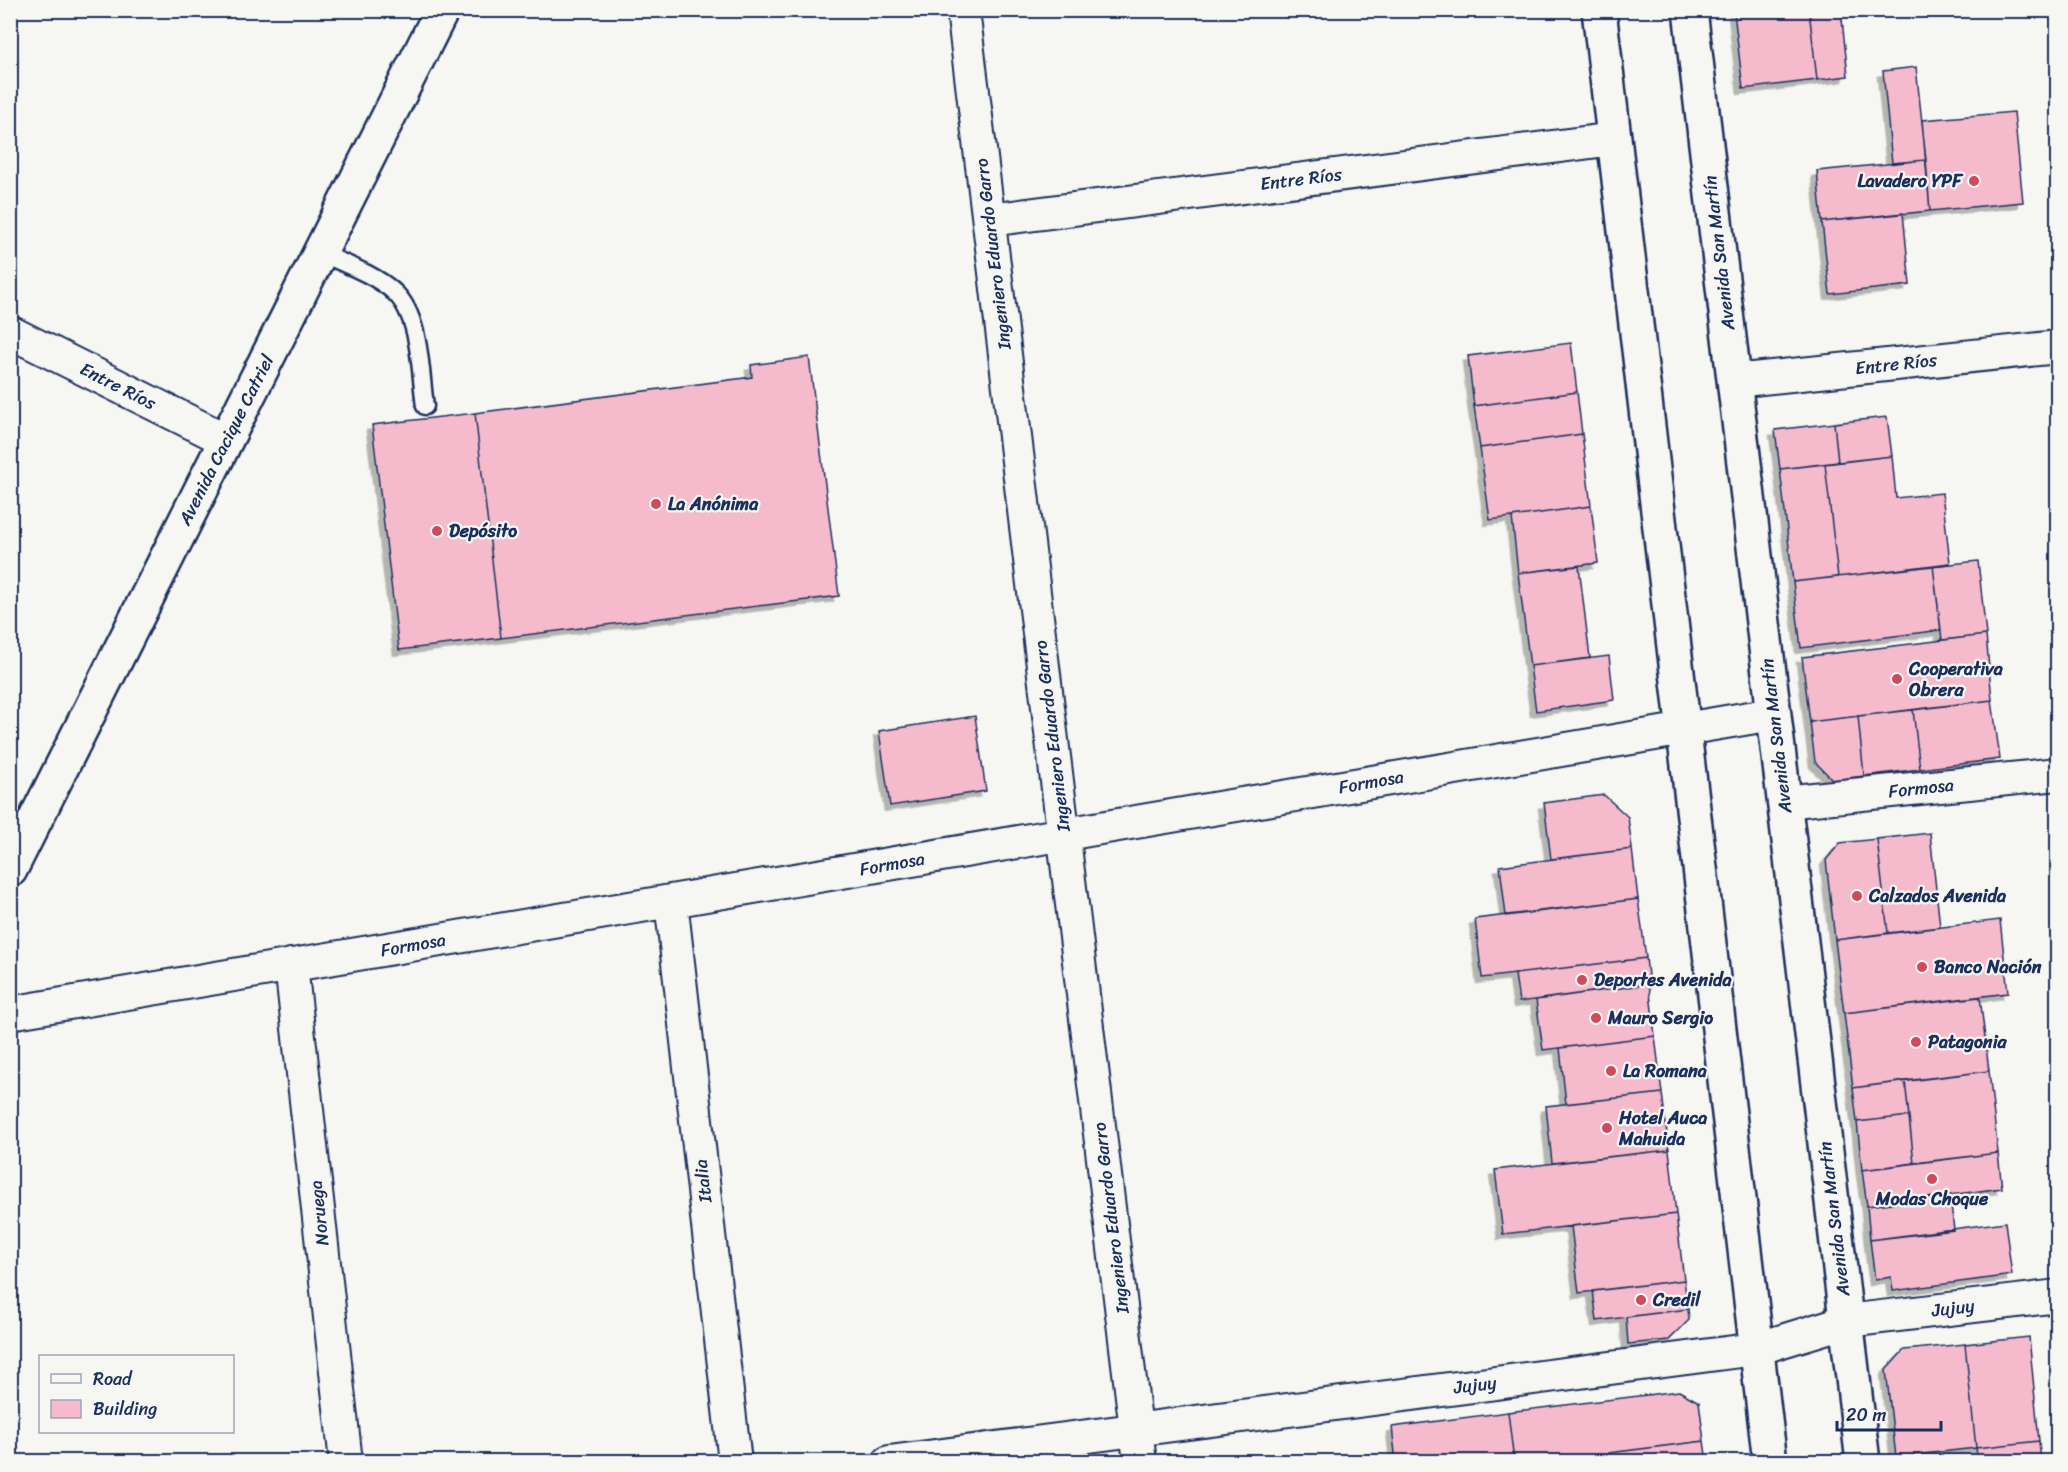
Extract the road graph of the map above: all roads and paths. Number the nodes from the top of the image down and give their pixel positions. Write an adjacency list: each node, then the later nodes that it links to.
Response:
1 (442, 10): 7 (main road, Avenida Cacique Catriel)
2 (963, 10): 6 (street, Ingeniero Eduardo Garro)
3 (1599, 10): 5 (main road)
4 (1690, 10): 10 (main road, Avenida San Martín)
5 (1614, 139): 6 (street, Entre Ríos); 14 (main road)
6 (989, 220): 17 (street, Ingeniero Eduardo Garro)
7 (321, 253): 11 (lane); 12 (main road, Avenida Cacique Catriel)
8 (10, 332): 12 (street, Entre Ríos)
9 (2058, 347): 10 (street, Entre Ríos)
10 (1734, 381): 13 (main road, Avenida San Martín)
11 (425, 406)
12 (226, 440): 18 (main road, Avenida Cacique Catriel)
13 (1773, 714): 14 (street, Formosa); 16 (main road, Avenida San Martín)
14 (1683, 729): 17 (street, Formosa); 24 (main road)
15 (2058, 774): 16 (street, Formosa)
16 (1784, 802): 23 (main road, Avenida San Martín)
17 (1064, 835): 19 (street, Formosa); 25 (street, Ingeniero Eduardo Garro)
18 (10, 870)
19 (671, 901): 20 (street, Formosa); 27 (street, Italia)
20 (291, 965): 21 (street, Formosa); 26 (street, Noruega)
21 (10, 1013)
22 (2058, 1296): 23 (street, Jujuy)
23 (1846, 1321): 24 (street, Jujuy); 31 (main road, Avenida San Martín)
24 (1756, 1349): 25 (street, Jujuy); 30 (main road)
25 (1136, 1429): 28 (street, Jujuy); 29 (street, Ingeniero Eduardo Garro)
26 (346, 1461)
27 (735, 1461)
28 (889, 1461)
29 (1140, 1461)
30 (1770, 1461)
31 (1863, 1461)

